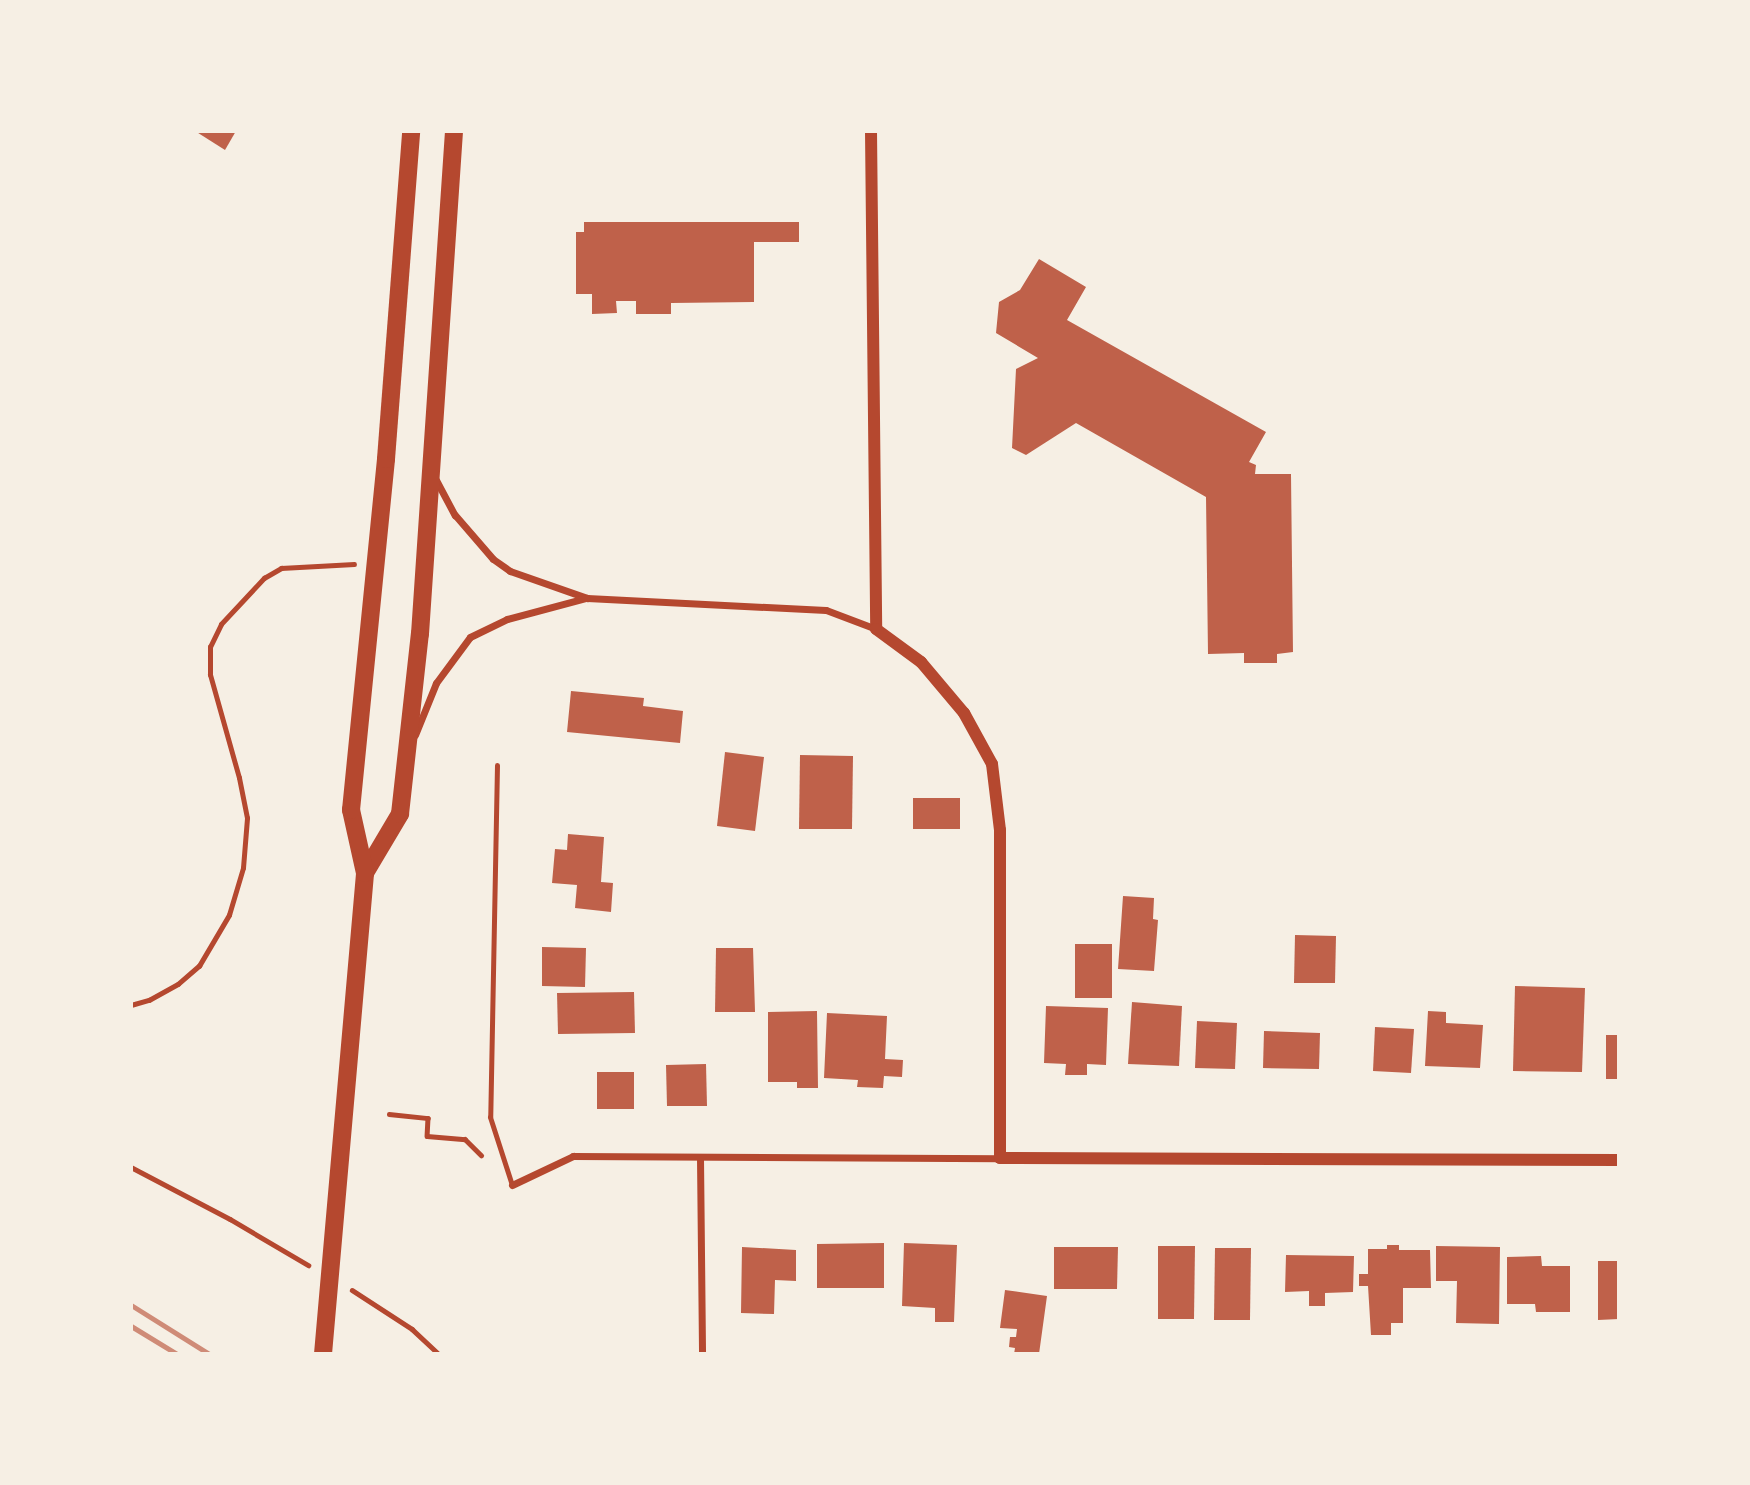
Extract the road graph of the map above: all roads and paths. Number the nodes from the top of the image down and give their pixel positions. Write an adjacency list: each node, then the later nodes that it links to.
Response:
1 (411, 131): 10 (main road)
2 (454, 131): 4 (main road)
3 (871, 131): 7 (street)
4 (431, 471): 6 (street); 8 (main road)
5 (350, 564): 11 (path)
6 (587, 598): 7 (street); 8 (street)
7 (876, 629): 15 (street)
8 (404, 762): 10 (main road)
9 (497, 765): 18 (lane)
10 (365, 873): 21 (main road)
11 (131, 1005)
12 (389, 1114): 13 (path)
13 (465, 1139)
14 (700, 1158): 15 (street); 18 (street); 23 (street)
15 (1000, 1158): 16 (street)
16 (1619, 1160)
17 (131, 1167): 19 (path)
18 (512, 1185)
19 (320, 1272)
20 (343, 1285): 22 (path)
21 (323, 1354)
22 (439, 1354)
23 (702, 1354)

